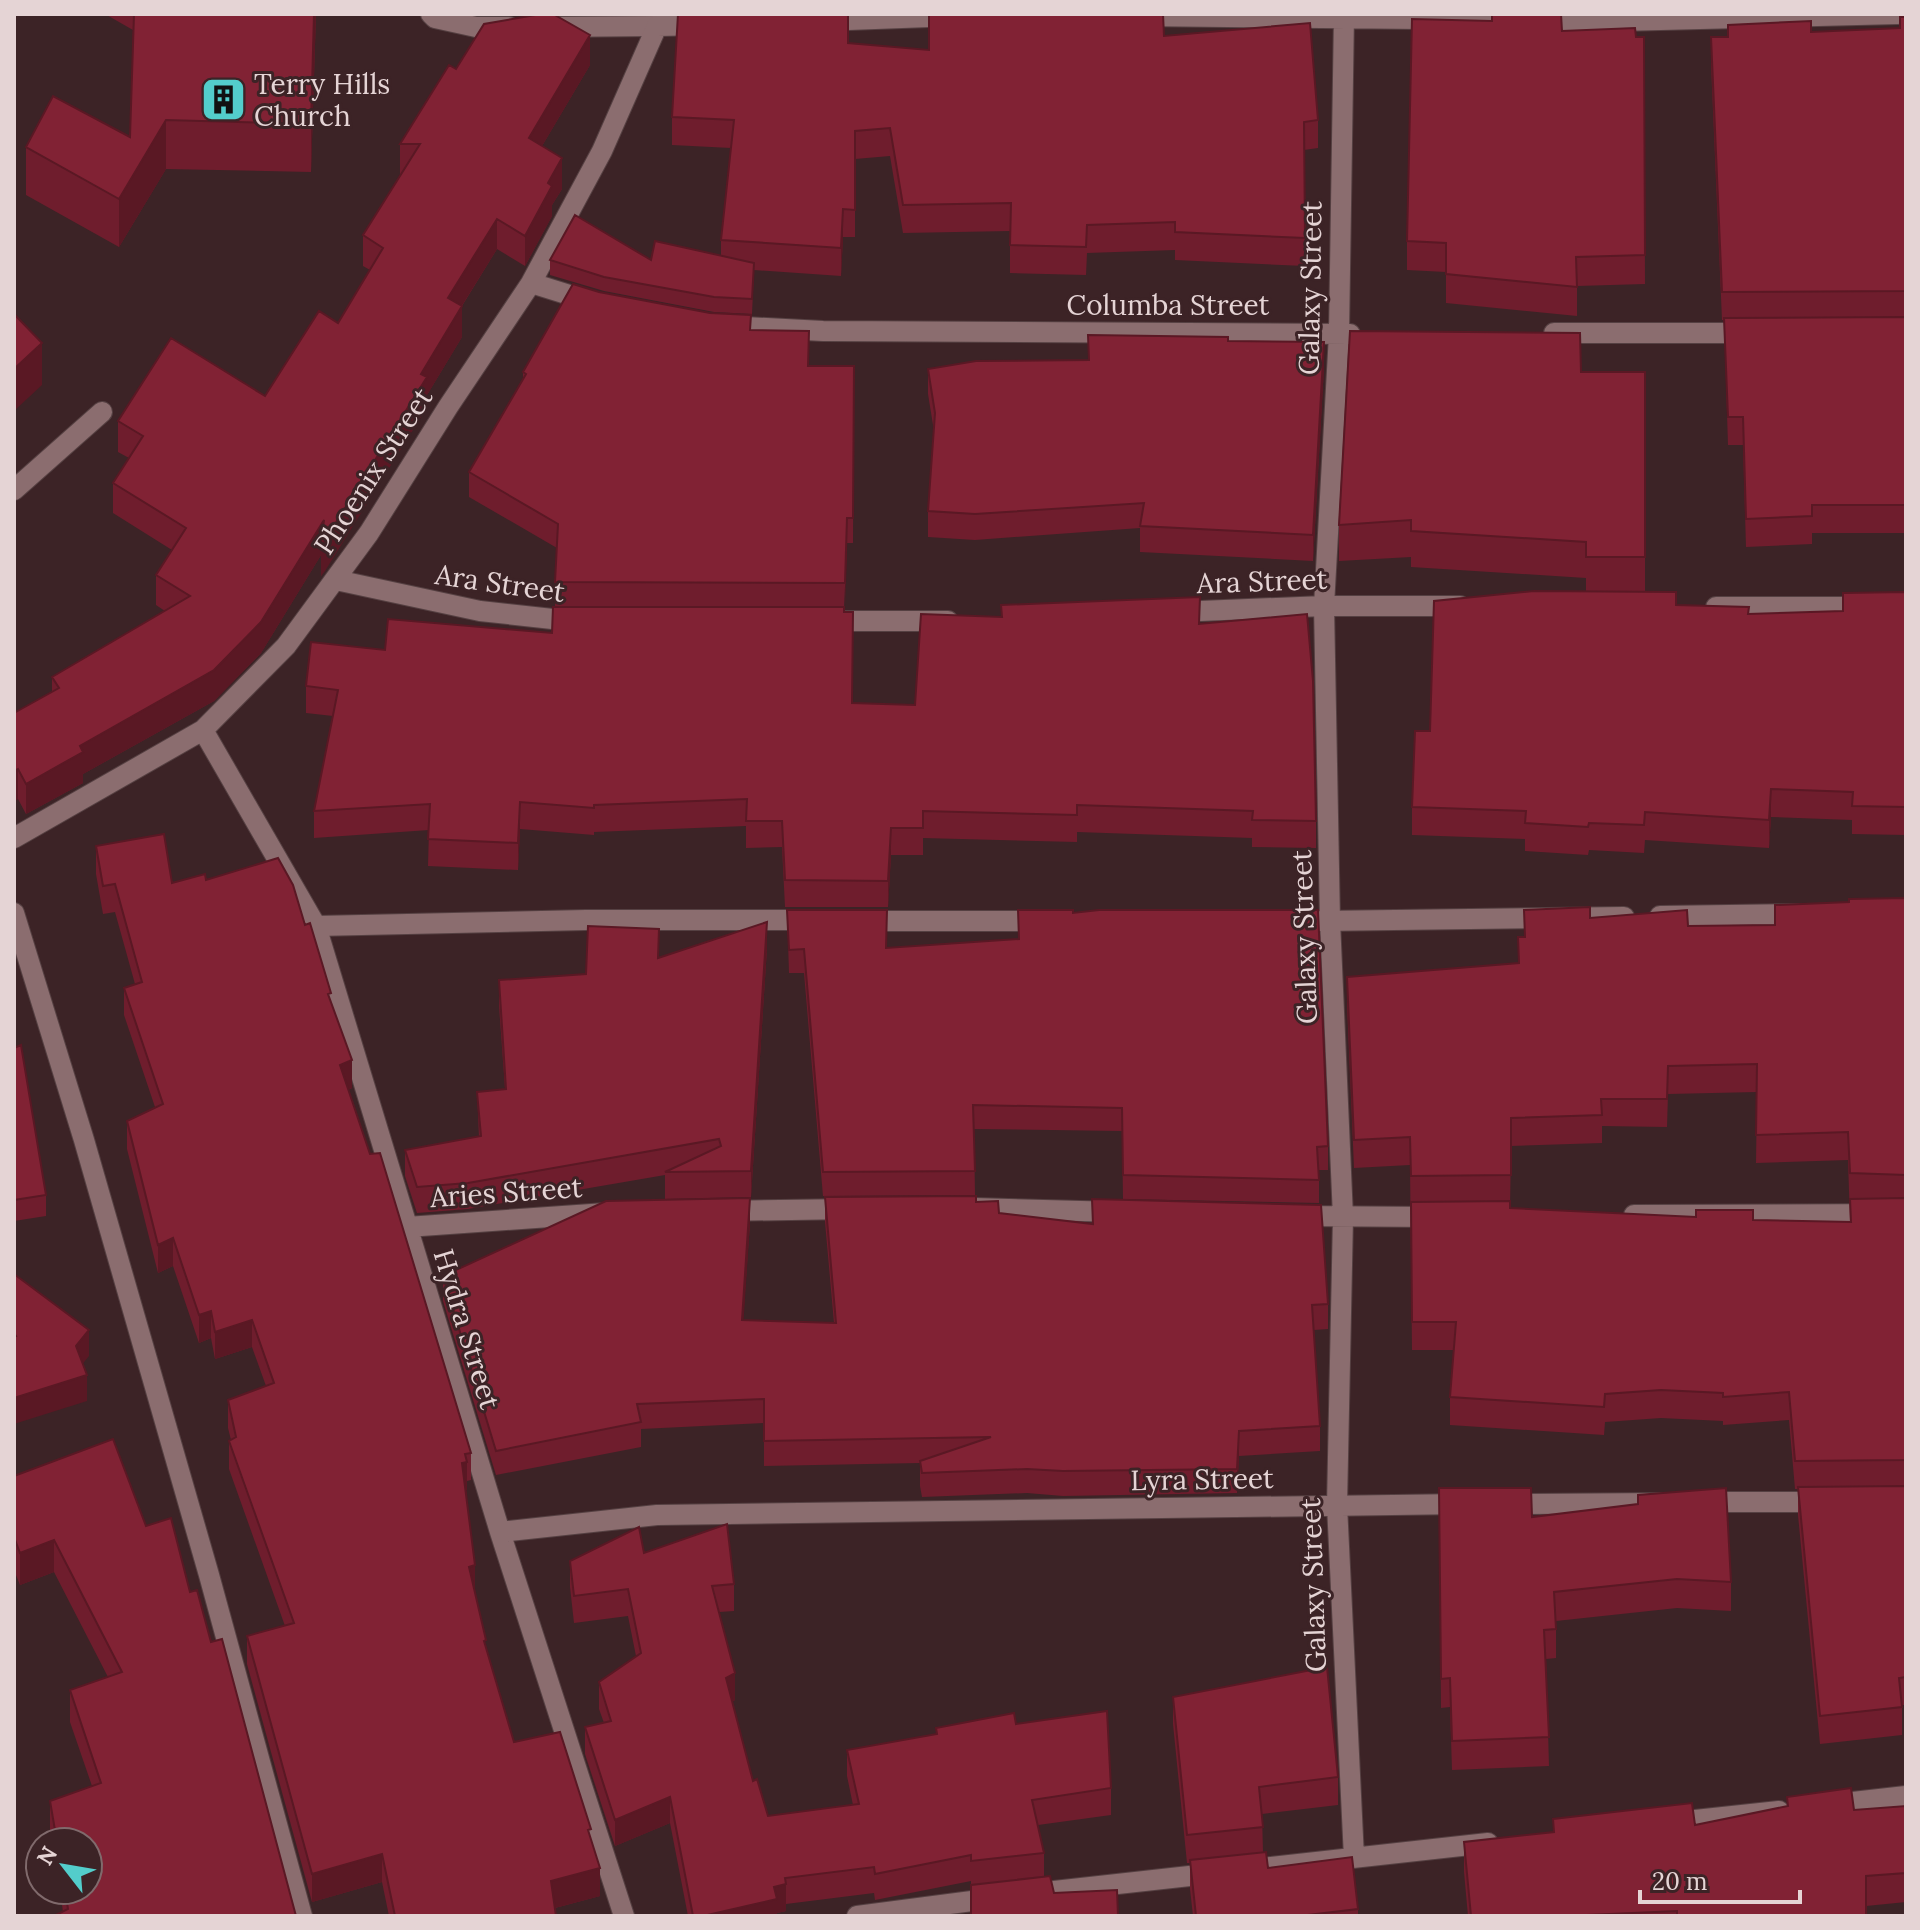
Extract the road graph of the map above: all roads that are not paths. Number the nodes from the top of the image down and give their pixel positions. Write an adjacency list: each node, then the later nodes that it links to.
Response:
1 (431, 14): 9 (street)
2 (1898, 14): 6 (street)
3 (1110, 15): 5 (street)
4 (982, 16): 7 (street)
5 (1344, 17): 6 (street); 15 (street, Galaxy Street)
6 (1621, 18)
7 (796, 22)
8 (718, 24): 9 (street)
9 (657, 26): 10 (street, Phoenix Street)
10 (531, 283): 11 (street); 19 (street, Phoenix Street)
11 (614, 306)
12 (712, 325): 15 (street, Columba Street)
13 (1528, 333): 14 (street)
14 (1764, 333)
15 (1339, 334): 16 (street, Columba Street); 20 (street, Galaxy Street)
16 (1370, 334)
17 (102, 412): 18 (street)
18 (14, 490)
19 (336, 580): 27 (street, Ara Street); 28 (street, Phoenix Street)
20 (1324, 606): 21 (street, Ara Street); 24 (street, Ara Street); 34 (street, Galaxy Street)
21 (1482, 606)
22 (1702, 607): 23 (street)
23 (1906, 607)
24 (1151, 613)
25 (963, 620): 26 (street)
26 (804, 621)
27 (596, 622)
28 (203, 730): 29 (street, Phoenix Street); 35 (street, Hydra Street)
29 (14, 838)
30 (14, 913): 54 (street)
31 (1826, 914): 34 (street)
32 (1061, 921): 35 (street)
33 (1299, 921): 34 (street)
34 (1330, 921): 44 (street, Galaxy Street)
35 (316, 926): 46 (street, Hydra Street)
36 (870, 1208): 38 (street)
37 (948, 1208): 39 (street)
38 (701, 1211)
39 (1137, 1212)
40 (625, 1213): 46 (street, Aries Street)
41 (1906, 1214): 43 (street)
42 (1280, 1216): 44 (street)
43 (1609, 1216)
44 (1343, 1217): 45 (street); 48 (street, Galaxy Street)
45 (1452, 1217)
46 (407, 1227): 49 (street, Hydra Street)
47 (1843, 1502): 48 (street, Lyra Street)
48 (1337, 1505): 49 (street, Lyra Street); 53 (street, Galaxy Street)
49 (500, 1532): 55 (street, Hydra Street)
50 (1906, 1796): 51 (street)
51 (1654, 1824)
52 (1512, 1840): 53 (street)
53 (1354, 1858): 56 (street)
54 (302, 1916)
55 (624, 1916)
56 (857, 1916)

